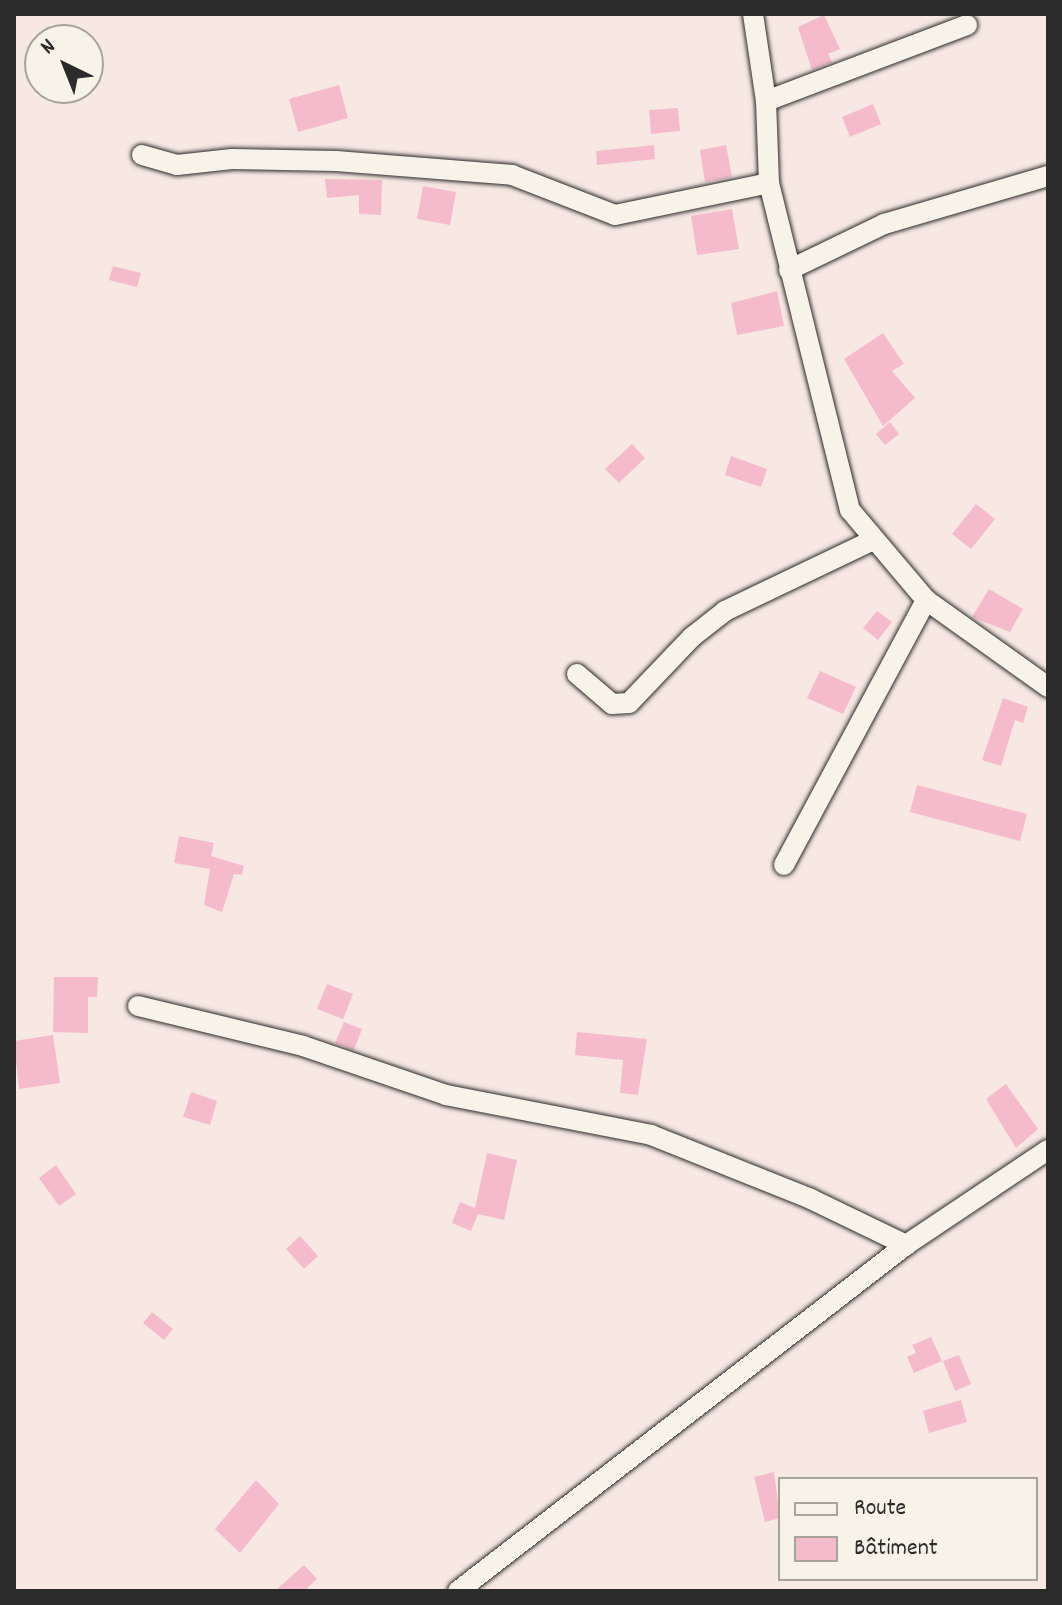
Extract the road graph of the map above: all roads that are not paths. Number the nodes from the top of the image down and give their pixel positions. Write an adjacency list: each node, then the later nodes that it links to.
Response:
1 (753, 14): 3 (street)
2 (967, 25): 3 (street)
3 (766, 101): 6 (street)
4 (142, 155): 6 (street)
5 (1048, 176): 7 (street)
6 (769, 183): 7 (street)
7 (789, 270): 8 (street)
8 (871, 541): 9 (street); 10 (street)
9 (926, 600): 11 (street); 12 (street)
10 (577, 674)
11 (1048, 687)
12 (784, 865)
13 (138, 1006): 15 (street)
14 (1048, 1150): 15 (street)
15 (906, 1245): 16 (street)
16 (458, 1591)

